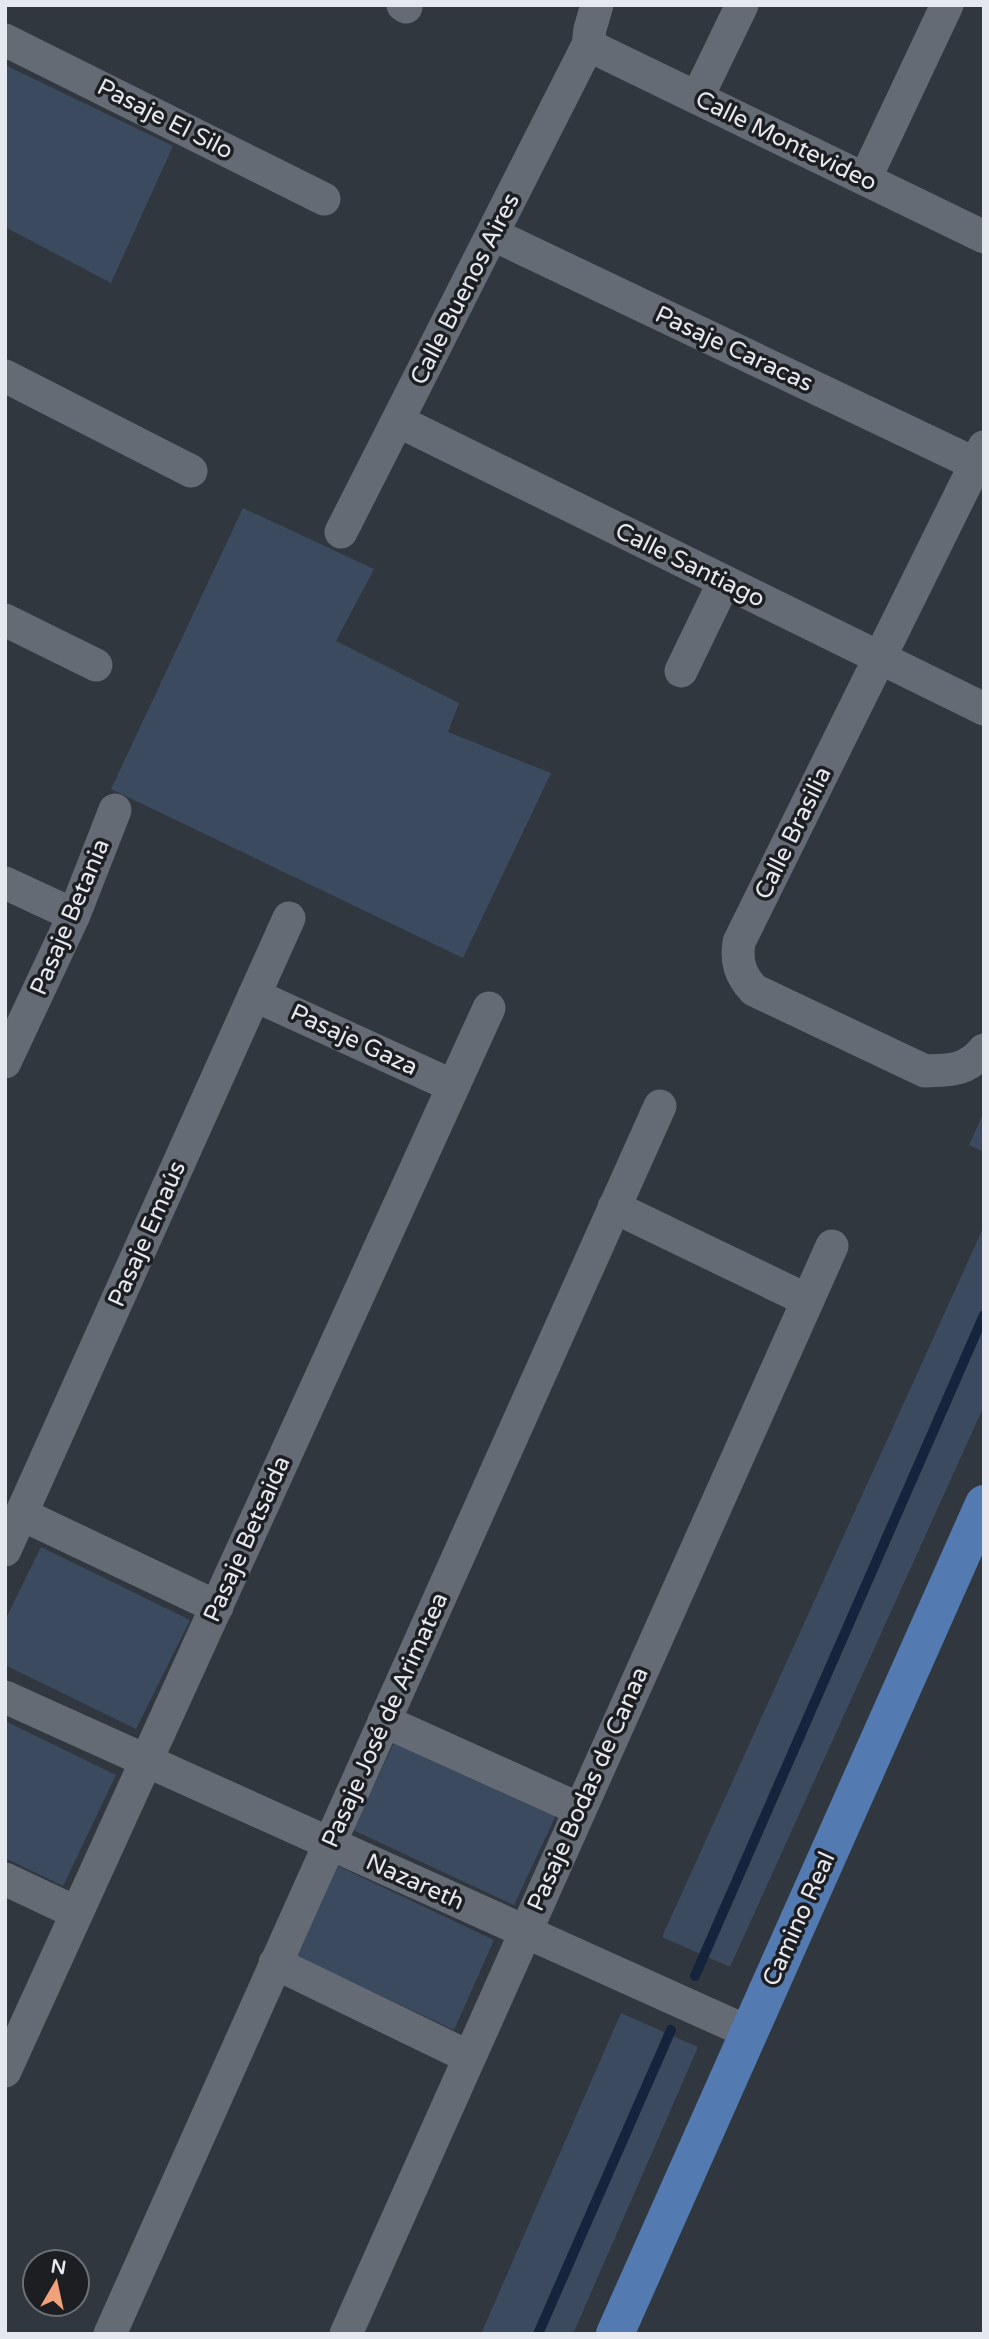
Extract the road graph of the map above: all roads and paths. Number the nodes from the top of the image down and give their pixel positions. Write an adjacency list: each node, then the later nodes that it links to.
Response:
1 (597, 5): 5 (street, Calle Buenos Aires)
2 (742, 5): 6 (street)
3 (947, 5): 7 (street)
4 (5, 40): 8 (street, Pasaje El Silo)
5 (588, 46): 6 (street, Calle Montevideo); 9 (street, Calle Buenos Aires)
6 (697, 98): 7 (street, Calle Montevideo)
7 (865, 179): 10 (street, Calle Montevideo)
8 (324, 199)
9 (492, 234): 12 (street, Calle Buenos Aires); 13 (street, Pasaje Caracas)
10 (984, 237)
11 (5, 376): 14 (street)
12 (398, 421): 15 (street, Calle Buenos Aires); 16 (street, Calle Santiago)
13 (981, 460): 18 (street, Calle Brasilia)
14 (191, 471)
15 (341, 532)
16 (724, 582): 18 (street, Calle Santiago); 20 (street)
17 (5, 620): 19 (street)
18 (879, 659): 21 (street, Calle Santiago); 28 (street, Calle Brasilia)
19 (96, 665)
20 (681, 671)
21 (984, 709)
22 (116, 810): 24 (street, Pasaje Betania)
23 (5, 883): 24 (street)
24 (74, 915): 29 (street, Pasaje Betania)
25 (289, 918): 26 (street, Pasaje Emaús)
26 (254, 995): 30 (street, Pasaje Gaza); 36 (street, Pasaje Emaús)
27 (489, 1008): 30 (street, Pasaje Betsaida)
28 (984, 1050)
29 (5, 1062)
30 (453, 1086): 38 (street, Pasaje Betsaida)
31 (660, 1106): 32 (street, Pasaje José de Arimatea)
32 (614, 1207): 34 (street); 40 (street, Pasaje José de Arimatea)
33 (832, 1246): 34 (street, Pasaje Bodas de Canaa)
34 (807, 1300): 42 (street, Pasaje Bodas de Canaa)
35 (984, 1504): 48 (main road, Camino Real)
36 (21, 1514): 37 (street, Pasaje Emaús); 38 (street)
37 (5, 1550)
38 (217, 1606): 41 (street, Pasaje Betsaida)
39 (5, 1697): 41 (street, Nazareth)
40 (384, 1721): 42 (street); 43 (street, Pasaje José de Arimatea)
41 (147, 1760): 43 (street, Nazareth); 45 (street, Pasaje Betsaida)
42 (579, 1809): 46 (street, Pasaje Bodas de Canaa)
43 (330, 1843): 46 (street, Nazareth); 47 (street, Pasaje José de Arimatea)
44 (5, 1879): 45 (street)
45 (77, 1913): 50 (street, Pasaje Betsaida)
46 (524, 1931): 48 (street, Nazareth); 49 (street, Pasaje Bodas de Canaa)
47 (275, 1964): 49 (street); 51 (street, Pasaje José de Arimatea)
48 (748, 2032): 53 (main road, Camino Real)
49 (469, 2057): 52 (street, Pasaje Bodas de Canaa)
50 (5, 2071)
51 (110, 2334)
52 (346, 2334)
53 (615, 2334)

